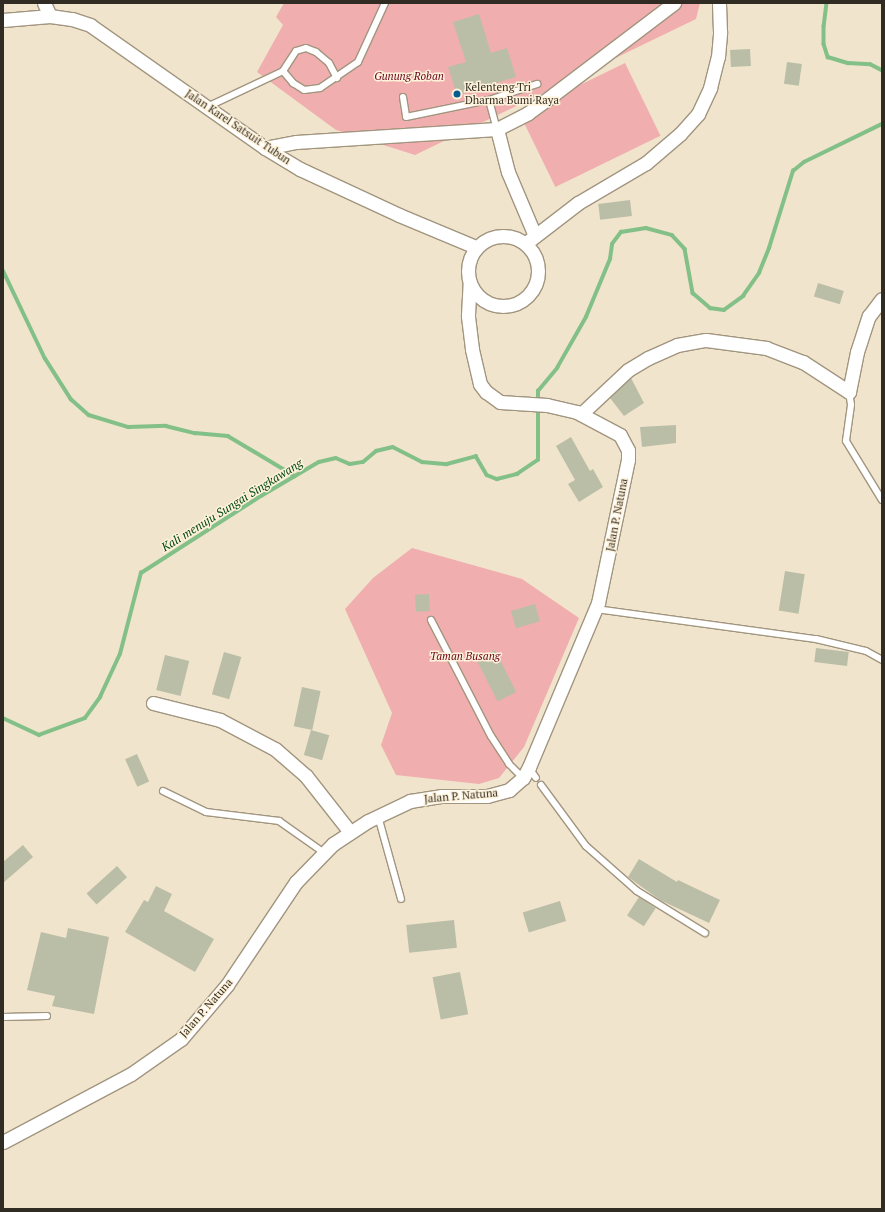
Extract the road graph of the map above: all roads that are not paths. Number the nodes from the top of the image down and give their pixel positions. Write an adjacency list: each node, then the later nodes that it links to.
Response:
1 (44, 3): 5 (street)
2 (386, 3): 8 (lane)
3 (674, 3): 13 (street)
4 (719, 3): 15 (street)
5 (50, 16): 6 (street, Jalan Karel Satsuit Tubun); 12 (street, Jalan Karel Satsuit Tubun)
6 (3, 20)
7 (283, 71): 8 (lane); 8 (lane); 12 (lane)
8 (337, 78)
9 (537, 84): 11 (lane)
10 (403, 97): 11 (lane)
11 (489, 100): 13 (lane)
12 (207, 107): 14 (street, Jalan Karel Satsuit Tubun)
13 (497, 129): 14 (street); 15 (street)
14 (265, 148): 16 (street, Jalan Karel Satsuit Tubun)
15 (530, 240): 16 (street); 17 (street)
16 (476, 247): 17 (street)
17 (470, 282): 20 (street, Jalan P. Natuna)
18 (881, 296): 19 (street)
19 (849, 392): 20 (street); 21 (lane)
20 (581, 414): 22 (street, Jalan P. Natuna)
21 (882, 500)
22 (596, 609): 24 (lane); 26 (street, Jalan P. Natuna)
23 (431, 620): 26 (lane)
24 (882, 660)
25 (153, 703): 30 (street)
26 (529, 775): 29 (street, Jalan P. Natuna)
27 (542, 785): 33 (lane)
28 (163, 791): 31 (lane)
29 (378, 816): 30 (street, Jalan P. Natuna); 32 (lane)
30 (350, 832): 31 (street, Jalan P. Natuna)
31 (323, 852): 36 (street, Jalan P. Natuna)
32 (401, 899)
33 (705, 933)
34 (47, 1016): 35 (lane)
35 (3, 1017)
36 (3, 1142)

